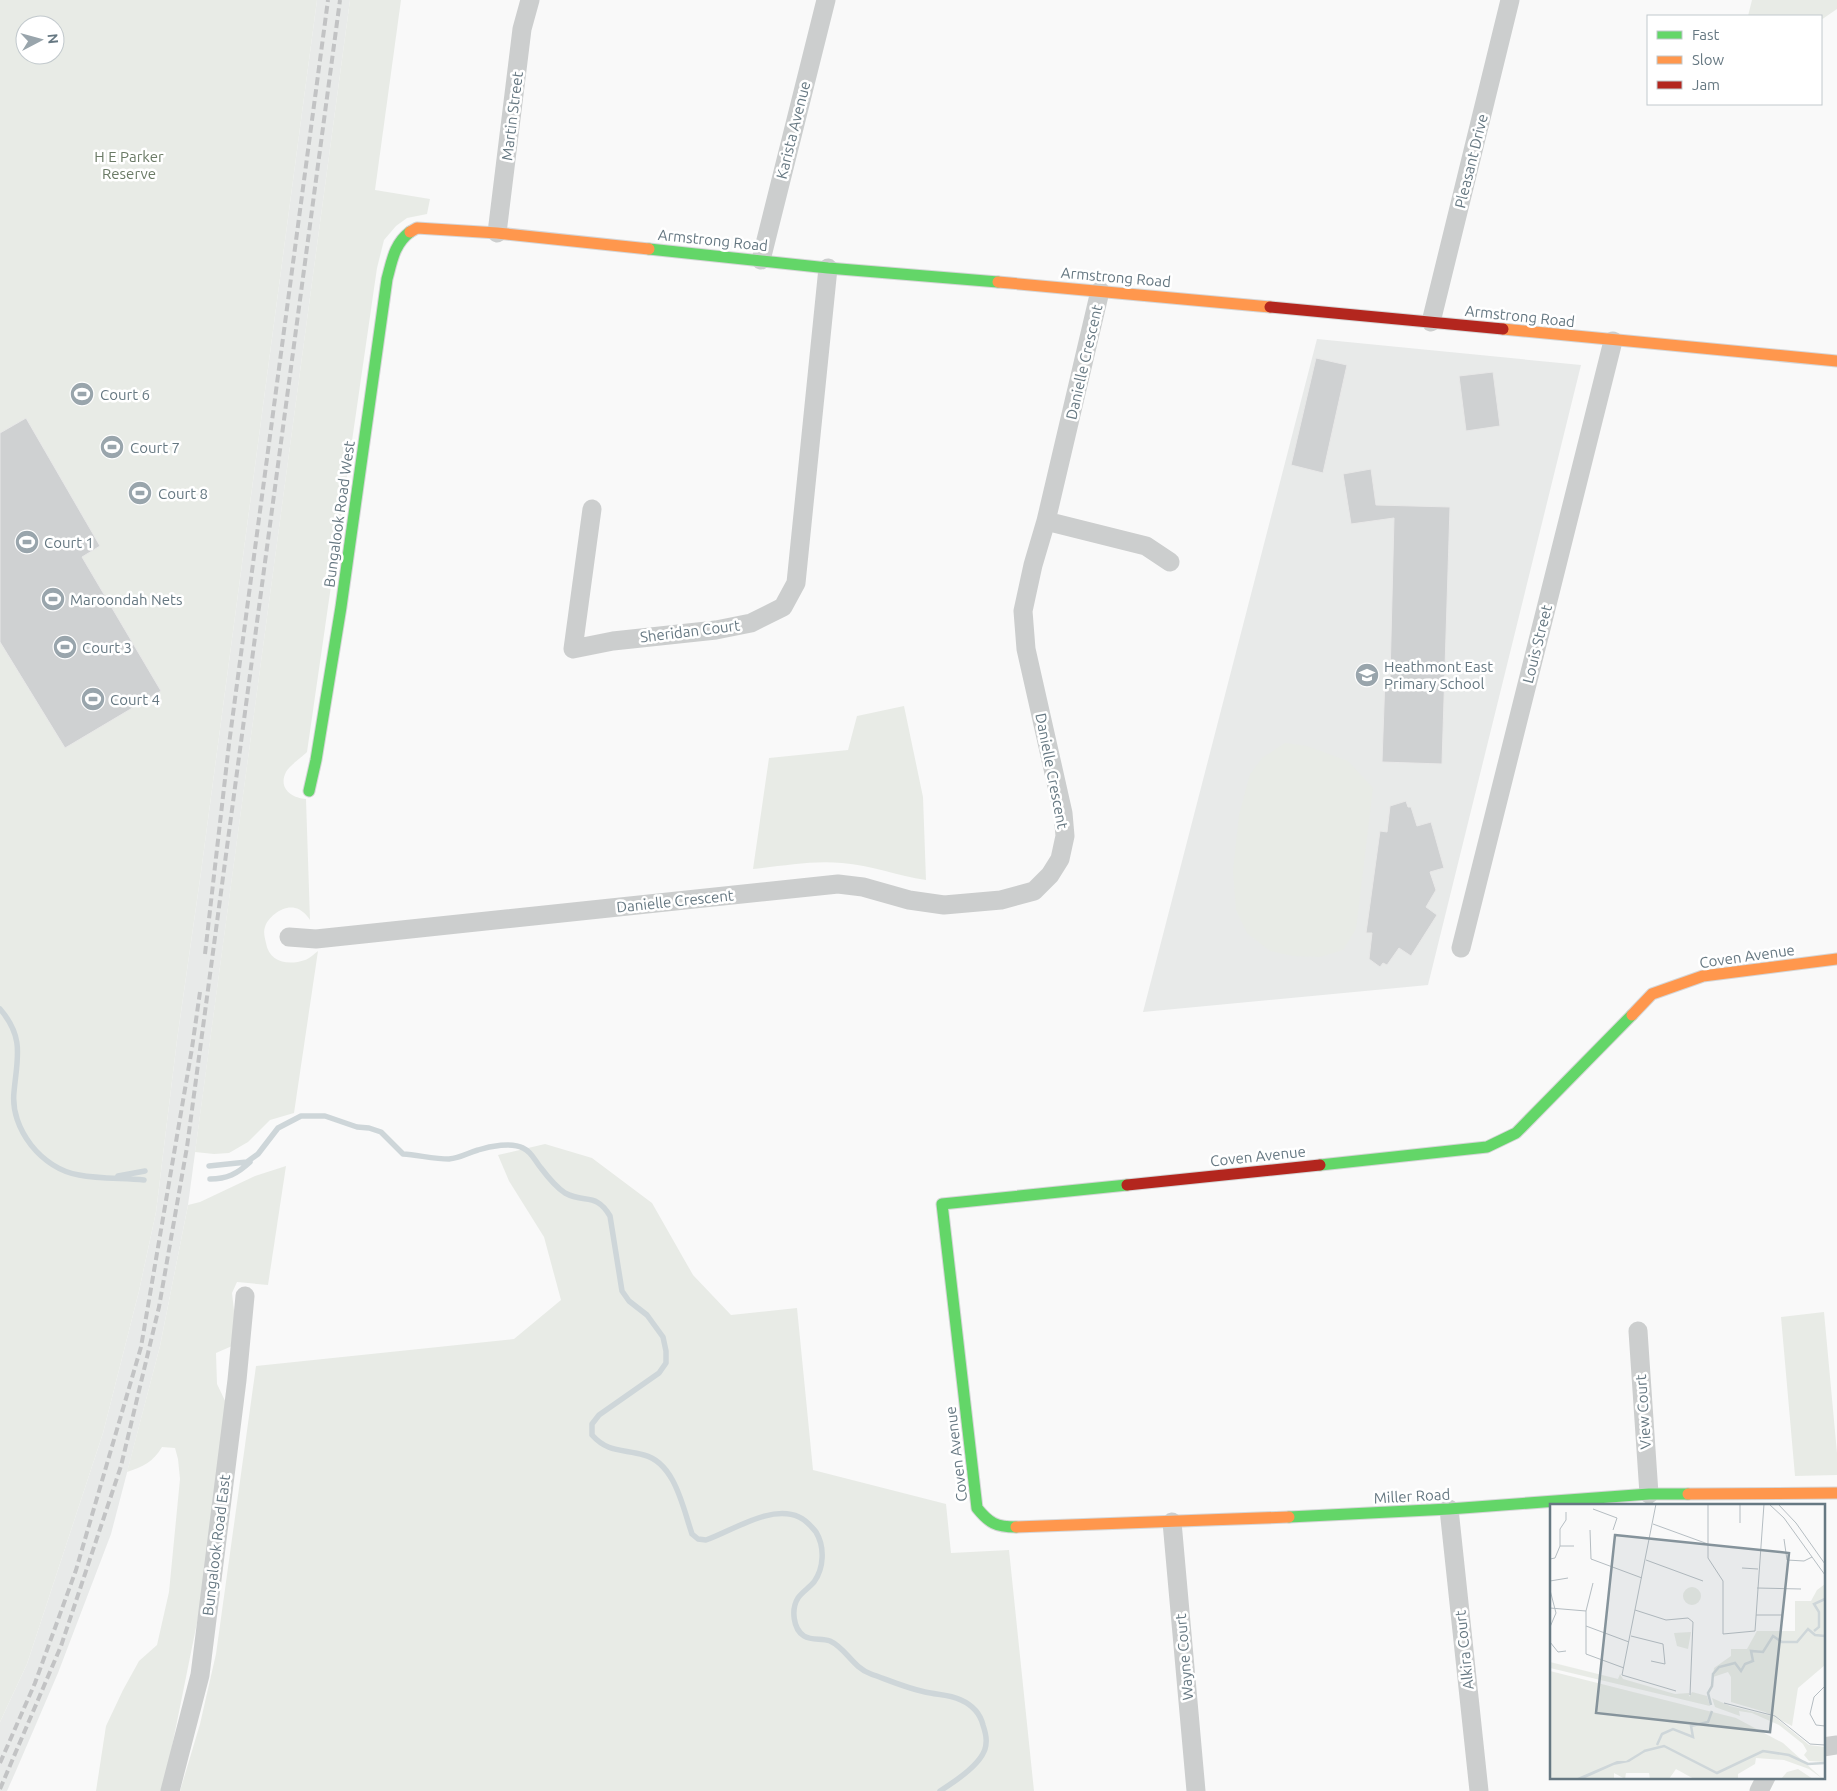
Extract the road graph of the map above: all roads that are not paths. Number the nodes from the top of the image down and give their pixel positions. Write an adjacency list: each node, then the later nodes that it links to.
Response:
1 (530, 0): 4 (street, Martin Street)
2 (826, 0): 6 (street, Karista Avenue)
3 (1510, 0): 9 (street, Pleasant Drive)
4 (497, 233): 5 (street, Armstrong Road); 6 (street, Armstrong Road)
5 (398, 242): 15 (street, Bungalook Road West)
6 (761, 260): 7 (street, Armstrong Road)
7 (828, 268): 8 (street, Armstrong Road); 12 (street, Sheridan Court)
8 (1100, 291): 9 (street, Armstrong Road); 13 (street, Danielle Crescent)
9 (1431, 322): 10 (street, Armstrong Road)
10 (1613, 341): 11 (street, Armstrong Road); 17 (street, Louis Street)
11 (1837, 361)
12 (592, 509)
13 (1046, 522): 14 (street); 16 (street, Danielle Crescent)
14 (1170, 562)
15 (309, 790)
16 (289, 937)
17 (1461, 948)
18 (1837, 959): 24 (street, Coven Avenue)
19 (245, 1296): 29 (street, Bungalook Road East)
20 (1638, 1331): 22 (street, View Court)
21 (1837, 1493): 22 (street, Miller Road)
22 (1649, 1494): 23 (street, Miller Road)
23 (1449, 1509): 25 (street, Miller Road); 31 (street, Alkira Court)
24 (988, 1522): 25 (street, Miller Road)
25 (1172, 1522): 30 (street, Wayne Court)
26 (1837, 1745): 27 (street)
27 (1824, 1747)
28 (1766, 1778): 32 (street)
29 (170, 1791)
30 (1196, 1791)
31 (1479, 1791)
32 (1759, 1791)

